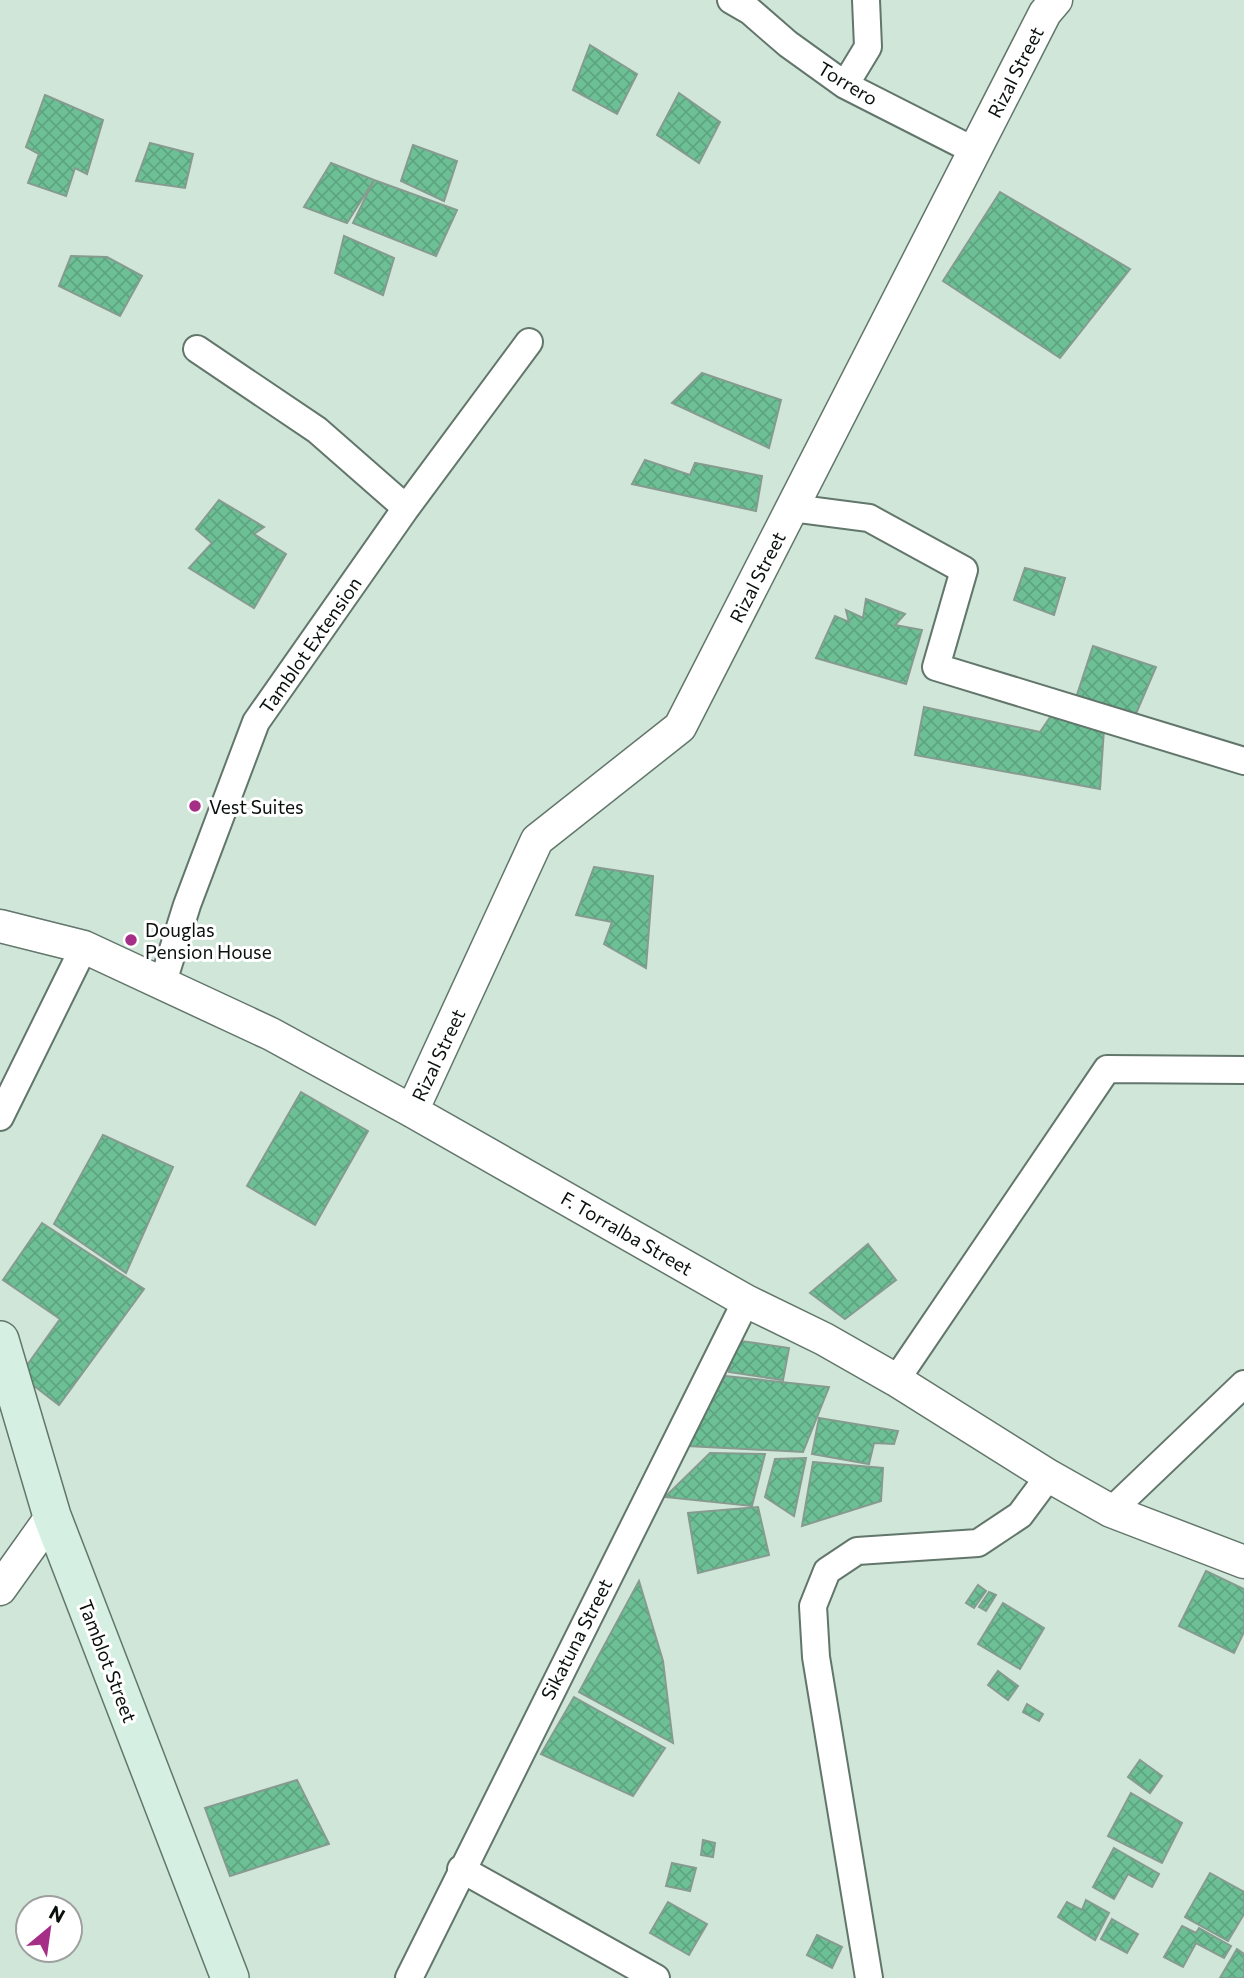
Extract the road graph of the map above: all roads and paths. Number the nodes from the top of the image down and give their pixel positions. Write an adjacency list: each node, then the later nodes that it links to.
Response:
1 (731, 0): 4 (street, Torrero)
2 (866, 0): 4 (street)
3 (1056, 0): 5 (street, Rizal Street)
4 (845, 85): 5 (street, Torrero)
5 (975, 151): 9 (street, Rizal Street)
6 (529, 342): 8 (street, Tamblot Extension)
7 (197, 349): 8 (street)
8 (406, 508): 13 (street, Tamblot Extension)
9 (792, 508): 10 (street); 15 (street, Rizal Street)
10 (1244, 761)
11 (0, 926): 12 (street, F. Torralba Street)
12 (83, 947): 13 (street, F. Torralba Street); 16 (street)
13 (162, 985): 15 (street, F. Torralba Street)
14 (1244, 1070): 19 (street)
15 (412, 1111): 17 (street, F. Torralba Street)
16 (0, 1117)
17 (746, 1301): 19 (street, F. Torralba Street); 26 (street, Sikatuna Street)
18 (0, 1340): 23 (main road, Tamblot Street)
19 (896, 1380): 21 (street, F. Torralba Street)
20 (1244, 1384): 22 (street)
21 (1049, 1476): 22 (street, F. Torralba Street); 30 (street)
22 (1111, 1511): 24 (street, F. Torralba Street)
23 (52, 1516): 25 (street); 27 (main road, Tamblot Street)
24 (1244, 1562)
25 (4, 1574)
26 (461, 1869): 28 (street, Sikatuna Street); 29 (street)
27 (230, 1978)
28 (409, 1978)
29 (656, 1978)
30 (869, 1978)

